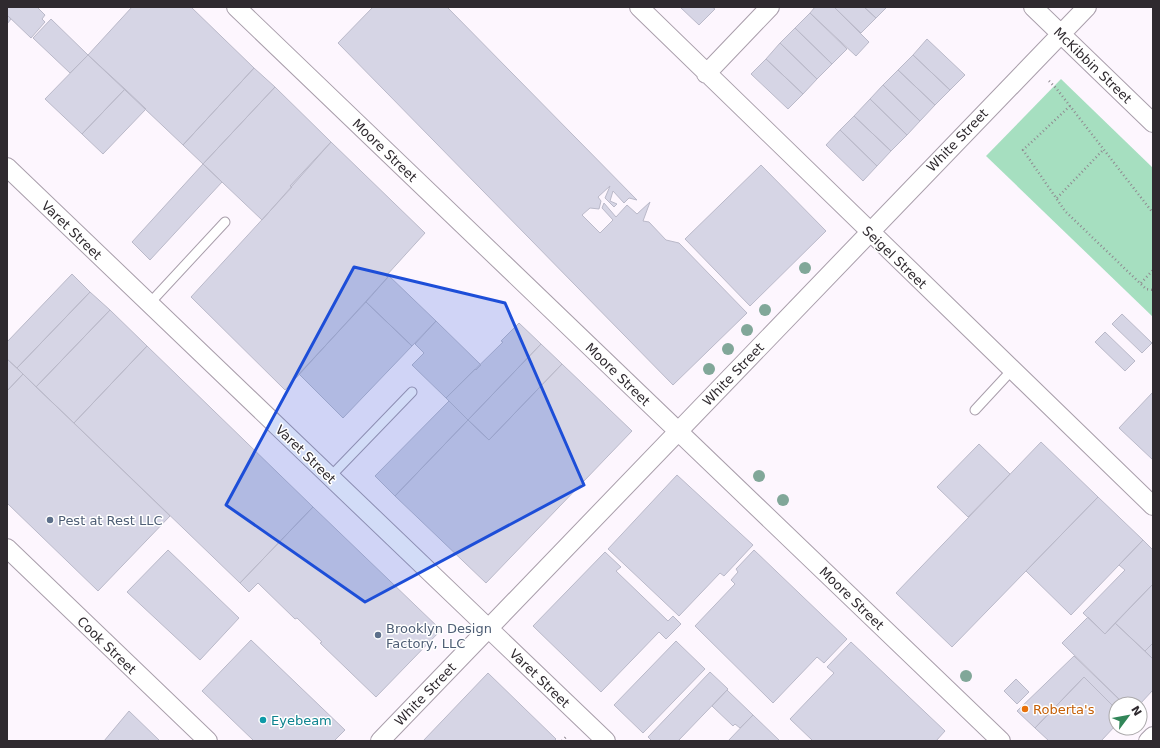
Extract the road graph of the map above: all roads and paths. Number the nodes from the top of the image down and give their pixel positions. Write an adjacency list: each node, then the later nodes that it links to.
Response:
1 (236, 7): 24 (street, Moore Street)
2 (639, 7): 7 (street, Seigel Street)
3 (770, 7): 7 (street)
4 (1033, 7): 6 (street, McKibbin Street)
5 (1087, 7): 6 (street, White Street)
6 (1061, 34): 10 (street, McKibbin Street); 16 (street, White Street)
7 (706, 74): 16 (street, Seigel Street)
8 (1049, 81): 9 (path)
9 (1070, 106): 11 (path); 13 (path)
10 (1153, 123)
11 (1104, 149): 13 (path); 14 (path)
12 (7, 167): 20 (street, Varet Street)
13 (1057, 198): 18 (path)
14 (1153, 213)
15 (225, 222): 20 (lane)
16 (869, 232): 21 (street, Seigel Street); 24 (street, White Street)
17 (1153, 270): 18 (path)
18 (1141, 283): 19 (path)
19 (1153, 290)
20 (149, 304): 25 (street, Varet Street)
21 (1012, 370): 23 (lane); 26 (street, Seigel Street)
22 (412, 392): 25 (lane)
23 (975, 410)
24 (678, 431): 28 (street, White Street); 35 (street, Moore Street)
25 (330, 477): 28 (street, Varet Street)
26 (1153, 506)
27 (7, 548): 31 (street, Cook Street)
28 (488, 628): 32 (street, White Street); 34 (street, Varet Street)
29 (1153, 736): 36 (street)
30 (566, 737): 33 (path)
31 (208, 741)
32 (380, 741)
33 (562, 741)
34 (606, 741)
35 (1001, 741)
36 (1148, 741)

